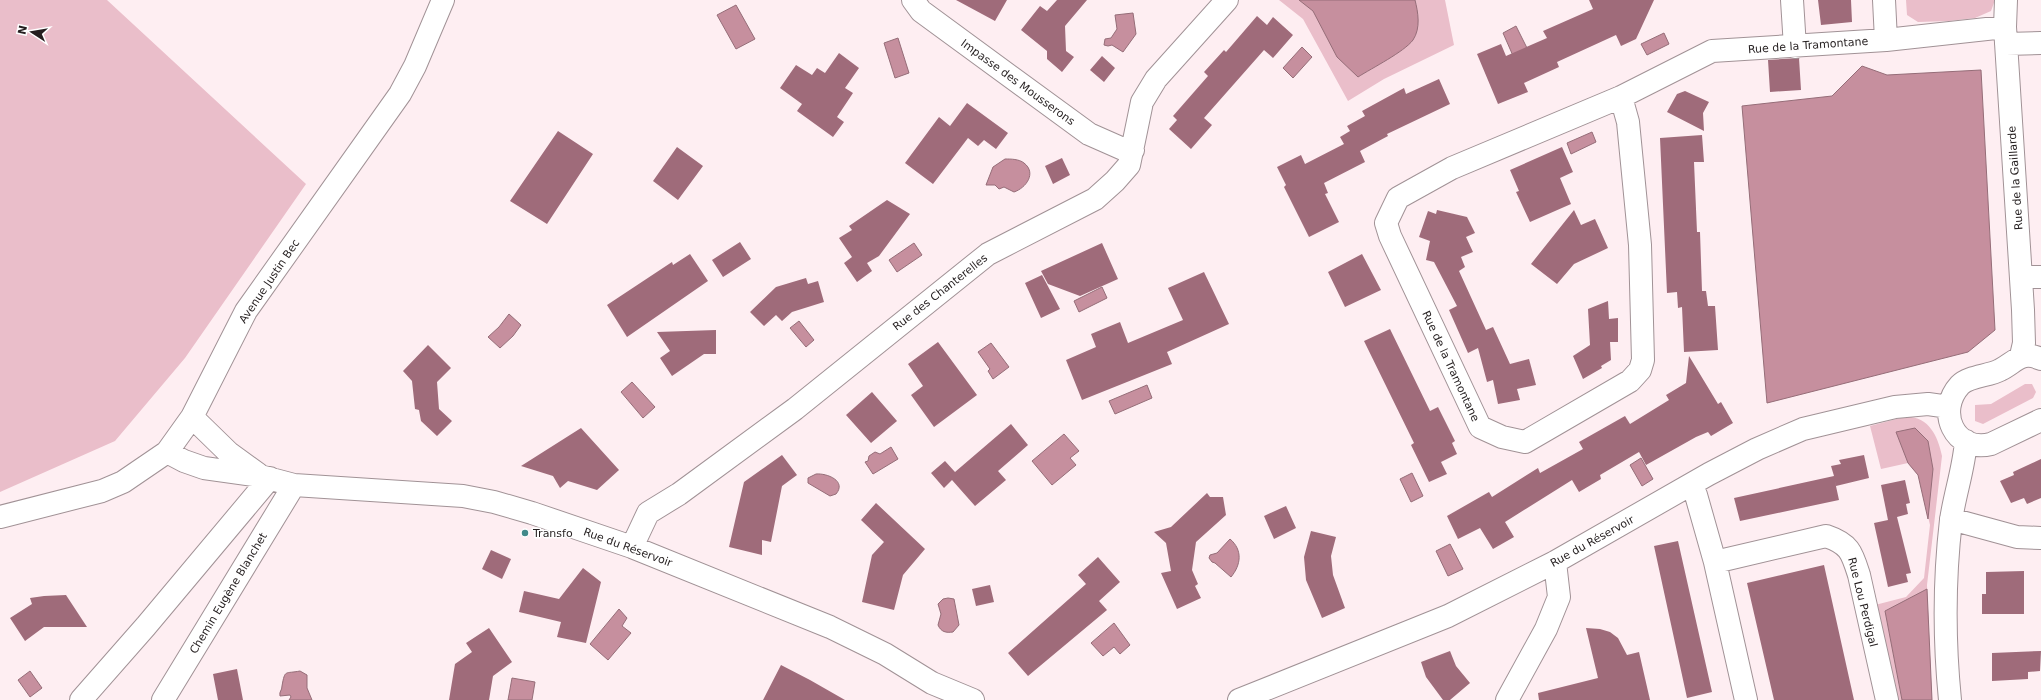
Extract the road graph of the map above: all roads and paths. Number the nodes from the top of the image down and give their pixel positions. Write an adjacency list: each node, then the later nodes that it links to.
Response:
1 (443, 0): 16 (street, Avenue Justin Bec)
2 (913, 0): 12 (street, Impasse des Mousserons)
3 (1227, 0): 12 (street, Rue des Chanterelles)
4 (1792, 0): 10 (street)
5 (1884, 0): 8 (street)
6 (2006, 0): 7 (street, Rue de la Gaillarde)
7 (2006, 36): 8 (street, Rue de la Tramontane); 9 (street, Rue de la Tramontane); 13 (street, Rue de la Gaillarde)
8 (1886, 40): 10 (street, Rue de la Tramontane)
9 (2041, 43)
10 (1795, 47): 11 (street, Rue de la Tramontane)
11 (1621, 97): 11 (street, Rue de la Tramontane)
12 (1132, 150): 26 (street, Rue des Chanterelles)
13 (2031, 277): 14 (street, Rue de la Gaillarde)
14 (2031, 358): 15 (street)
15 (1949, 407): 18 (street); 22 (street, Rue du Réservoir)
16 (192, 416): 19 (street, Avenue Justin Bec); 20 (street, Rue du Réservoir)
17 (2041, 420): 18 (street)
18 (1966, 441): 24 (street)
19 (167, 452): 20 (street, Rue du Réservoir); 23 (street, Avenue Justin Bec)
20 (265, 477): 21 (street, Rue du Réservoir); 30 (street)
21 (294, 485): 26 (street, Rue du Réservoir); 31 (street, Chemin Eugène Blanchet)
22 (1690, 485): 27 (street, Rue du Réservoir); 28 (street)
23 (0, 517)
24 (1951, 519): 25 (street); 36 (street)
25 (2041, 538)
26 (632, 548): 29 (street, Rue du Réservoir)
27 (1555, 562): 32 (street, Rue du Réservoir); 33 (street)
28 (1715, 562): 34 (street); 35 (street, Rue Lou Perdigal)
29 (962, 698)
30 (81, 700)
31 (163, 700)
32 (1239, 700)
33 (1507, 700)
34 (1746, 700)
35 (1887, 700)
36 (1950, 700)

